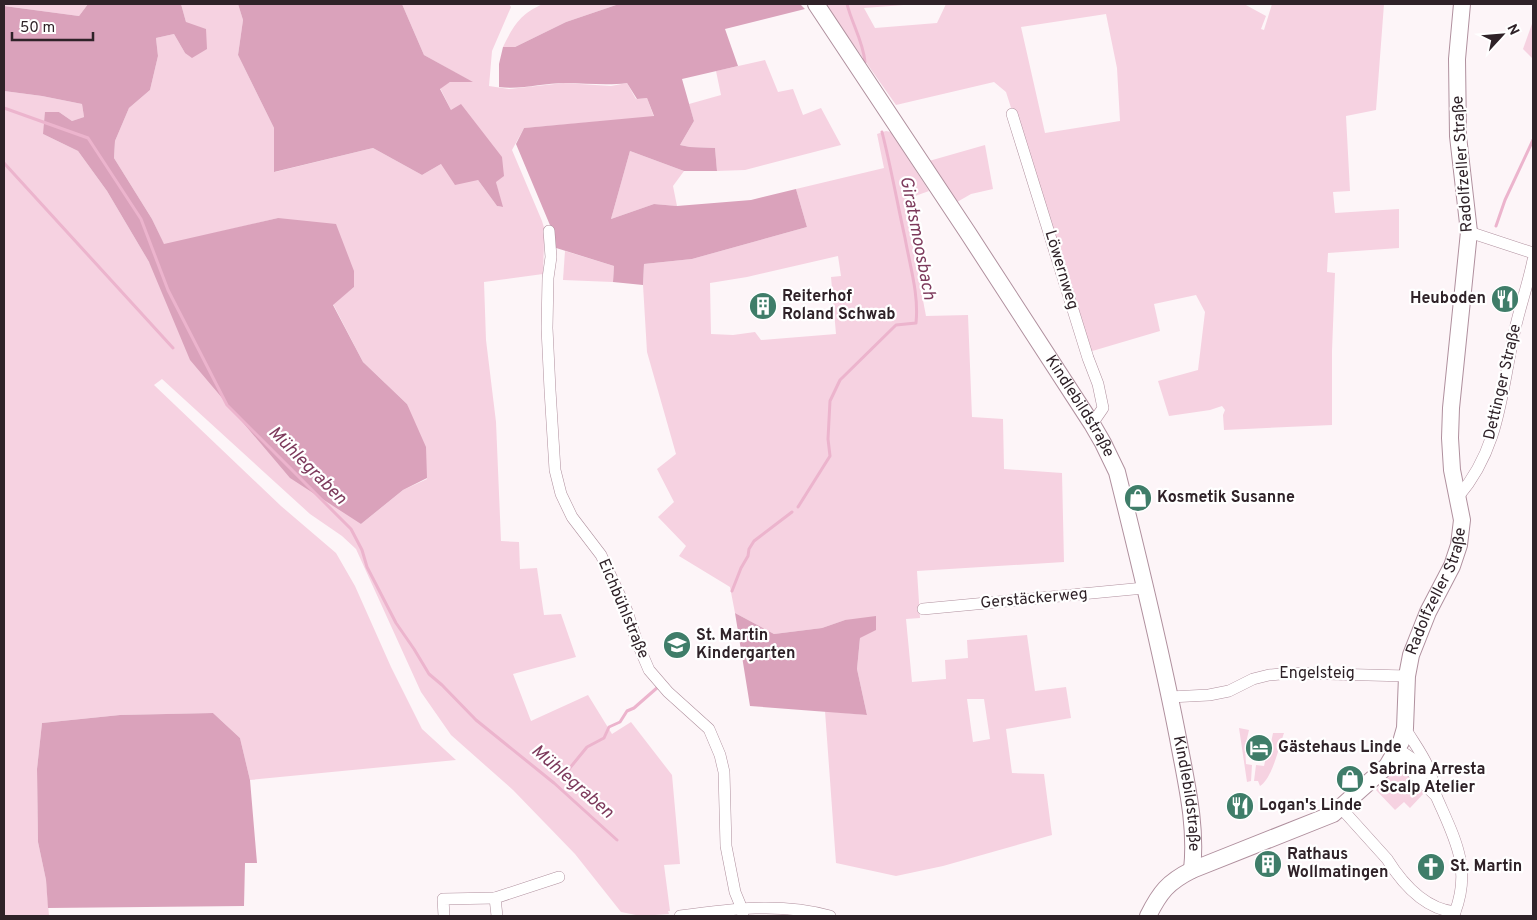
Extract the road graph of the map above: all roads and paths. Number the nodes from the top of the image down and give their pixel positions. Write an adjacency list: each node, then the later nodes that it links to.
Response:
1 (816, 4): 8 (main road, Kindlebildstraße)
2 (1462, 4): 5 (main road, Radolfzeller Straße)
3 (1012, 114): 8 (street, Löwernweg)
4 (550, 231): 22 (street, Eichbühlstraße)
5 (1469, 232): 6 (street); 9 (main road, Radolfzeller Straße)
6 (1533, 253)
7 (1533, 260): 9 (street, Dettinger Straße)
8 (1092, 424): 10 (main road, Kindlebildstraße)
9 (1458, 497): 12 (main road, Radolfzeller Straße)
10 (1144, 588): 11 (street, Gerstäckerweg); 13 (main road, Kindlebildstraße)
11 (923, 609)
12 (1407, 676): 13 (street, Engelsteig); 14 (main road, Radolfzeller Straße)
13 (1170, 697): 19 (main road, Kindlebildstraße)
14 (1405, 728): 15 (main road, Radolfzeller Straße); 16 (street)
15 (1396, 753): 16 (street); 17 (street); 18 (main road, Radolfzeller Straße)
16 (1434, 785): 17 (street)
17 (1437, 797): 23 (street)
18 (1341, 808): 19 (main road, Radolfzeller Straße); 23 (street)
19 (1192, 870): 28 (main road, Radolfzeller Straße)
20 (559, 877): 21 (street)
21 (494, 898): 24 (street); 25 (street)
22 (743, 912): 26 (street); 27 (street)
23 (1456, 914)
24 (444, 916)
25 (497, 916)
26 (680, 916)
27 (830, 916)
28 (1148, 916)

